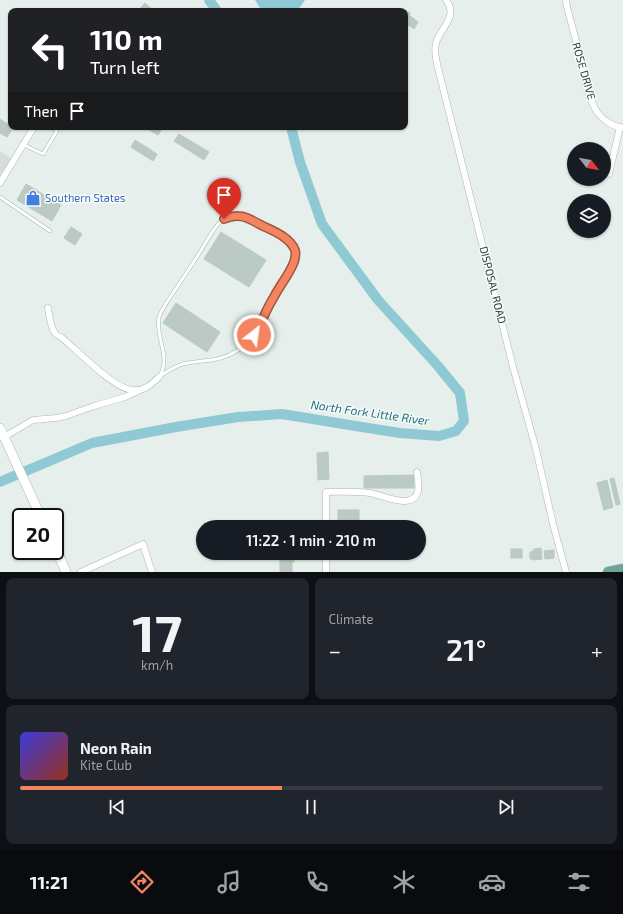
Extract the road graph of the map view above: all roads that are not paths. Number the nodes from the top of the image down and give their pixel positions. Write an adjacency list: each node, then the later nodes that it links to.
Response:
1 (446, 0): 26 (street, DISPOSAL ROAD)
2 (566, 0): 3 (street, ROSE DRIVE)
3 (621, 128): 7 (street)
4 (32, 130): 6 (street)
5 (56, 130): 6 (lane)
6 (24, 145): 8 (street)
7 (611, 168)
8 (0, 183)
9 (0, 197): 10 (lane)
10 (50, 231)
11 (48, 308): 13 (street)
12 (159, 377): 12 (lane); 13 (street)
13 (141, 390): 15 (street)
14 (0, 428): 15 (main road)
15 (4, 437): 17 (main road)
16 (417, 472): 18 (street)
17 (37, 508)
18 (326, 520)
19 (60, 560): 22 (main road)
20 (326, 560): 25 (street)
21 (623, 568): 27 (main road)
22 (66, 572)
23 (81, 572): 24 (street)
24 (152, 572)
25 (326, 572)
26 (566, 572)
27 (608, 572)

